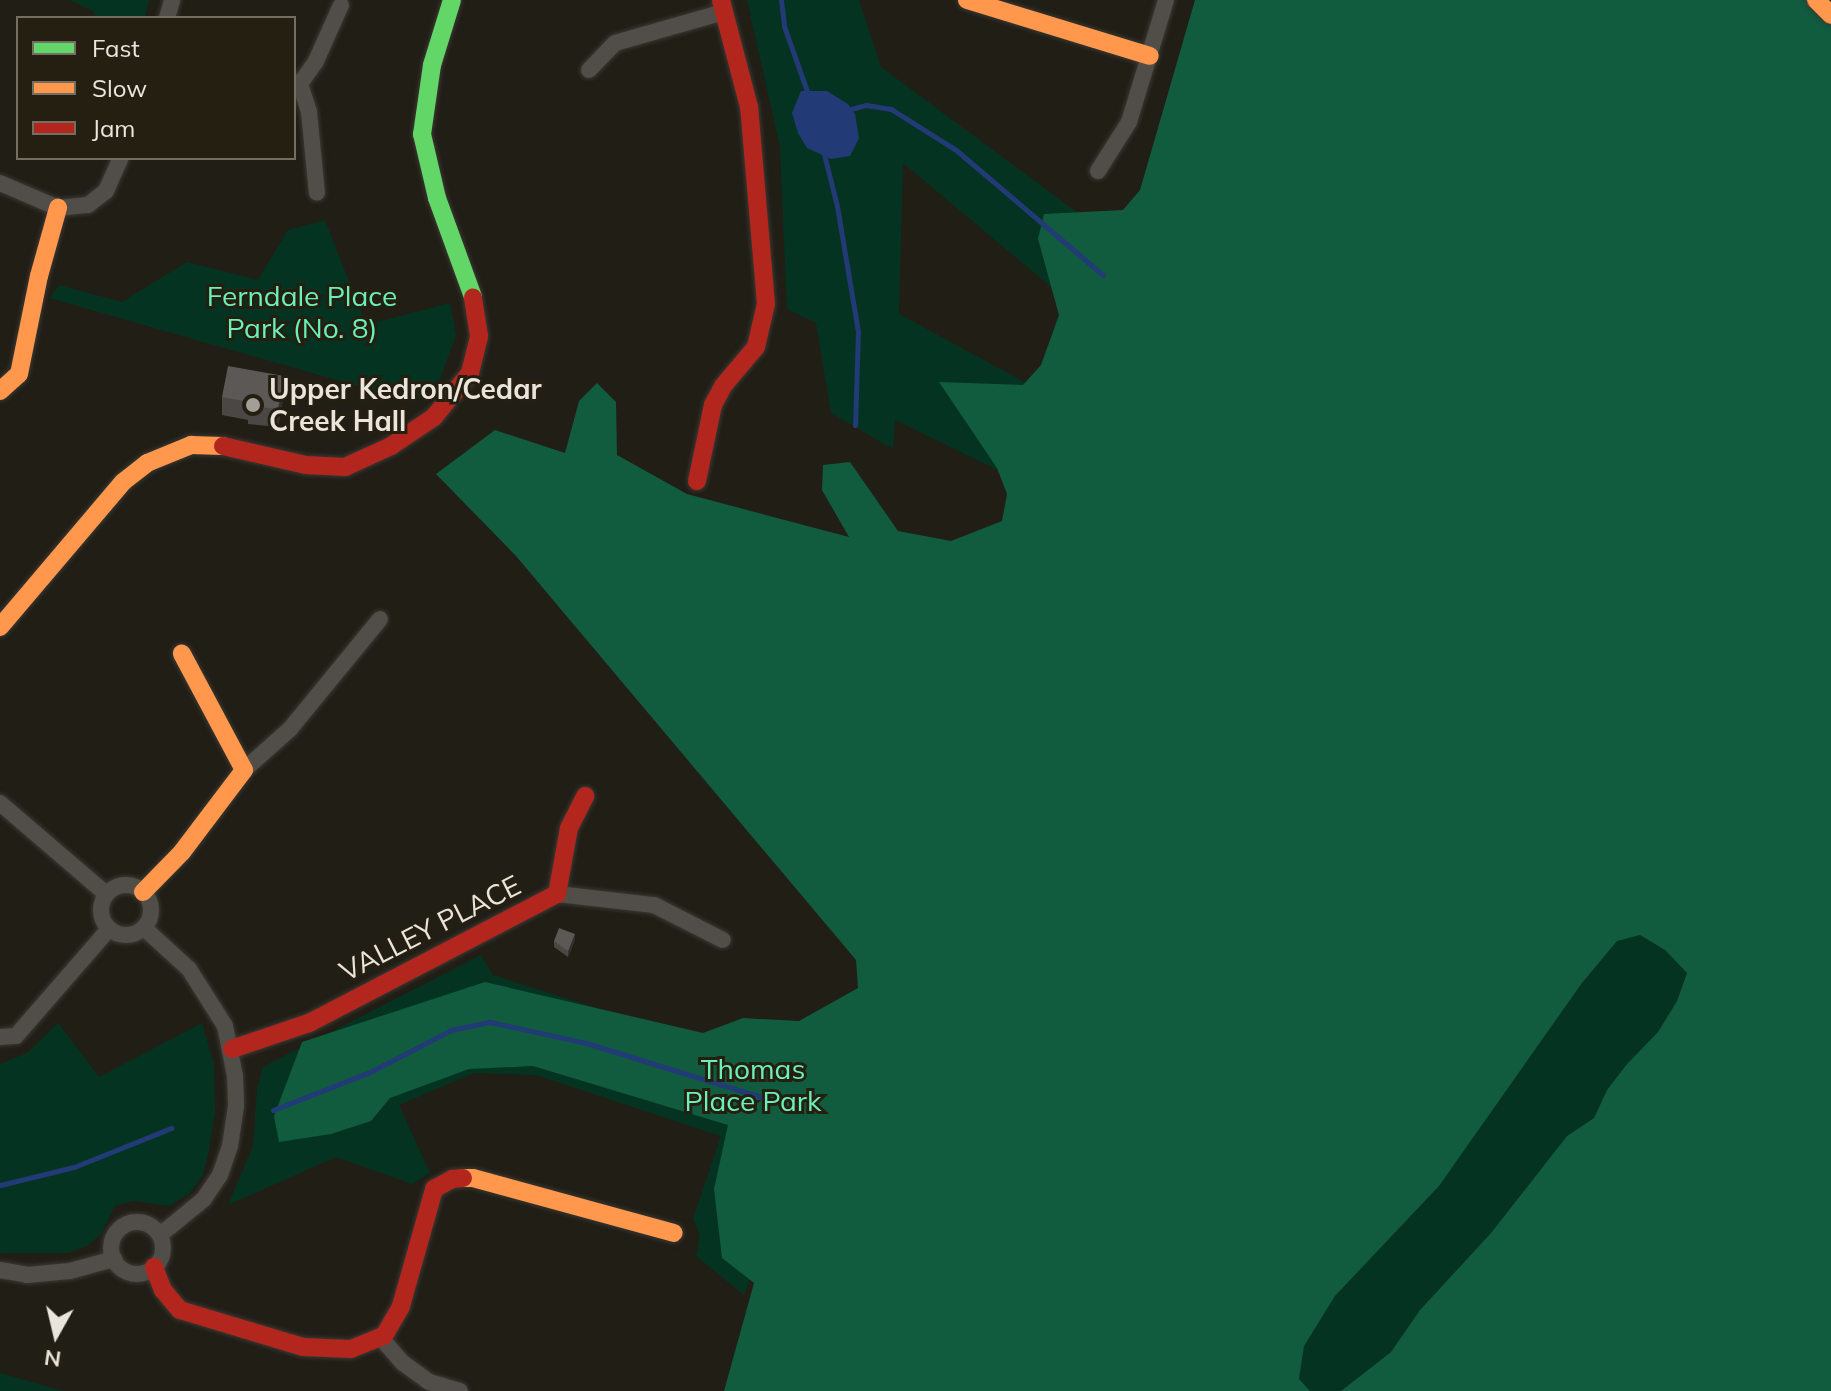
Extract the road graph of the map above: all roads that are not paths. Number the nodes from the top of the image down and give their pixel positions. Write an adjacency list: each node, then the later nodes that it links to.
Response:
1 (452, 0): 19 (street)
2 (967, 0): 8 (street)
3 (1166, 0): 8 (street)
4 (1816, 0): 7 (street)
5 (341, 5): 10 (street)
6 (723, 6): 9 (street); 17 (street)
7 (1831, 15)
8 (1150, 56): 12 (street)
9 (589, 70)
10 (297, 83): 14 (street)
11 (120, 160): 15 (street)
12 (1098, 171)
13 (0, 183): 15 (street)
14 (317, 193)
15 (58, 208): 16 (street)
16 (0, 391)
17 (697, 481)
18 (380, 619): 21 (street)
19 (0, 627)
20 (182, 654): 21 (street)
21 (244, 770): 24 (street)
22 (585, 796): 26 (street, VALLEY PLACE)
23 (0, 803): 25 (street)
24 (143, 892): 25 (street); 27 (street)
25 (106, 894): 28 (street)
26 (557, 894): 29 (street); 31 (street, VALLEY PLACE)
27 (144, 928): 28 (street); 31 (street)
28 (109, 929): 30 (street)
29 (723, 940)
30 (0, 1037)
31 (232, 1049): 33 (street)
32 (674, 1233): 37 (street)
33 (160, 1235): 34 (street); 35 (street)
34 (114, 1259): 35 (street); 36 (street)
35 (154, 1267): 37 (street)
36 (0, 1270)
37 (382, 1339): 38 (street)
38 (460, 1391)

